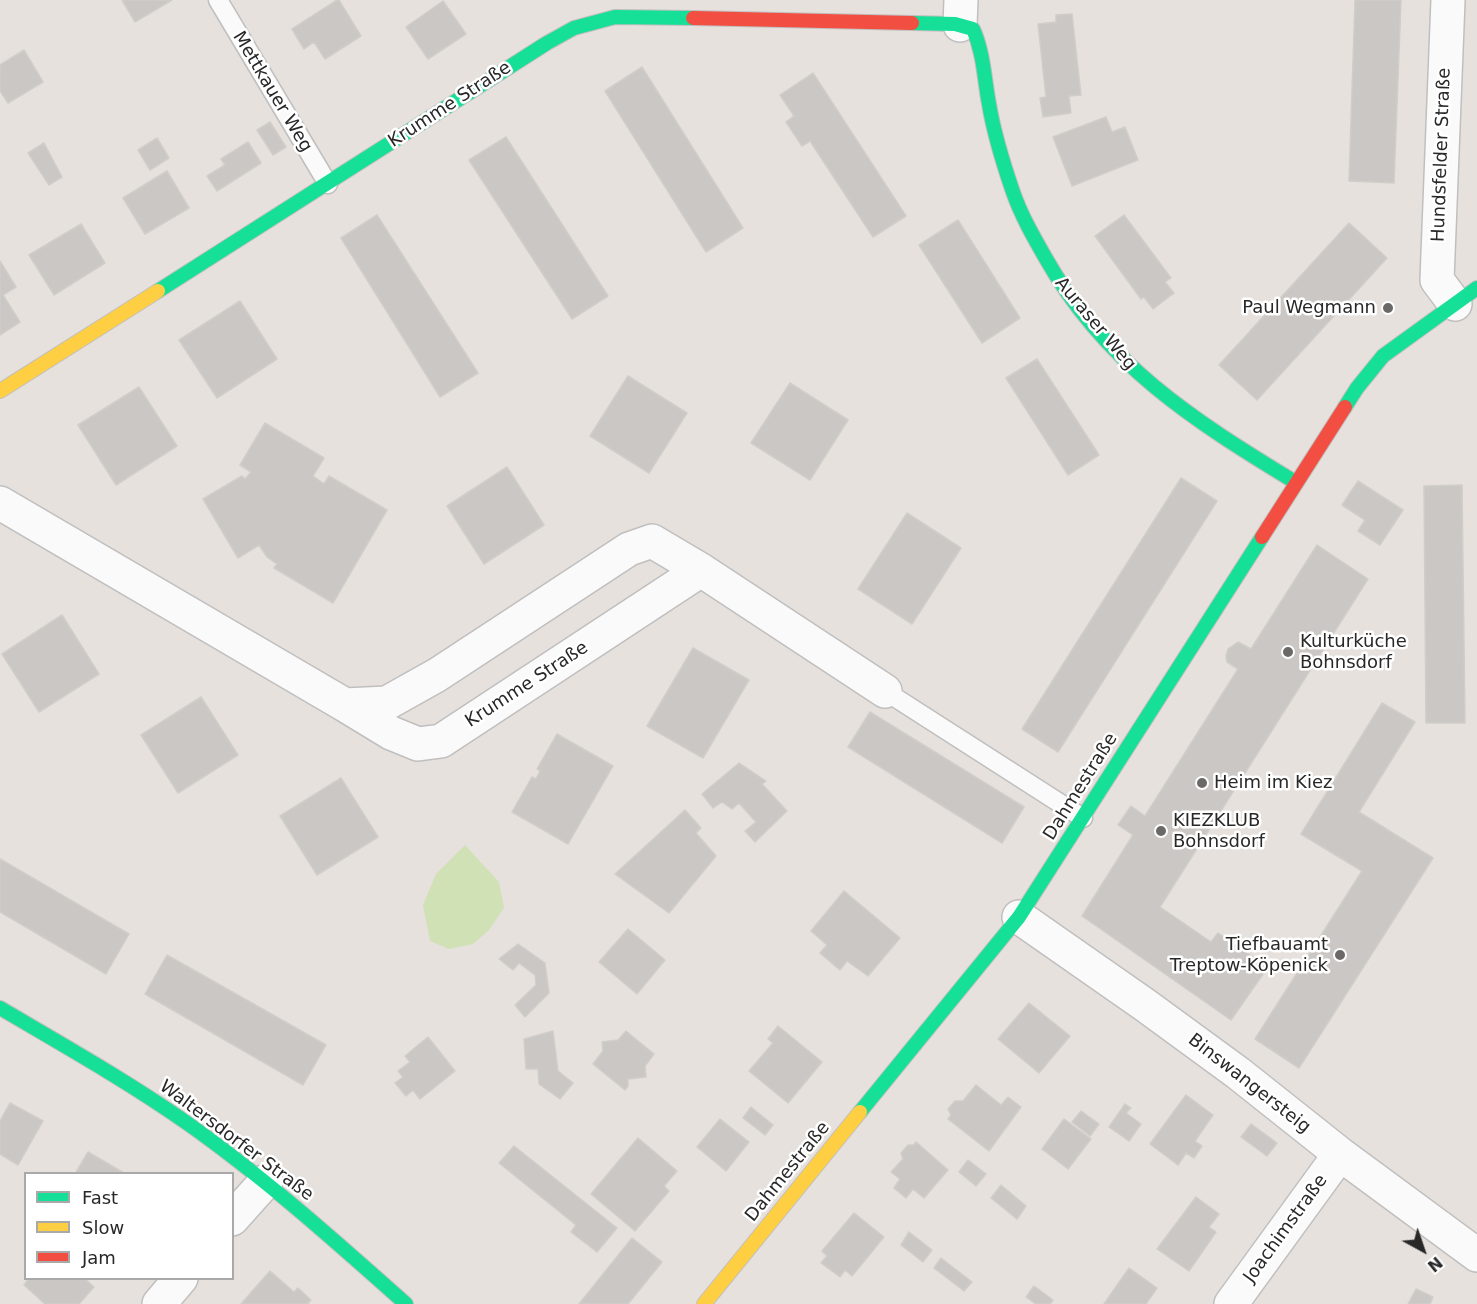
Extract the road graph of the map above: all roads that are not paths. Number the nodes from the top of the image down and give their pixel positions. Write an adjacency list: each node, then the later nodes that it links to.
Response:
1 (218, 0): 4 (lane, Mettkauer Weg)
2 (1448, 0): 5 (street, Hundsfelder Straße)
3 (960, 12): 4 (street, Krumme Straße); 7 (street, Auraser Weg)
4 (328, 184): 6 (street, Krumme Straße)
5 (1466, 296): 7 (street, Dahmestraße)
6 (0, 391)
7 (1295, 482): 12 (street, Dahmestraße)
8 (0, 503): 11 (street, Krumme Straße)
9 (701, 570): 10 (street); 11 (street); 11 (street, Krumme Straße)
10 (885, 691): 12 (lane)
11 (345, 705)
12 (1083, 818): 13 (street, Dahmestraße)
13 (1018, 917): 15 (street, Binswangersteig); 22 (street, Dahmestraße)
14 (0, 1008): 16 (street, Waltersdorfer Straße)
15 (1340, 1154): 18 (street, Binswangersteig); 23 (street, Joachimstraße)
16 (266, 1181): 17 (street); 21 (street, Waltersdorfer Straße)
17 (234, 1217)
18 (1477, 1255)
19 (179, 1280): 20 (street)
20 (159, 1304)
21 (406, 1304)
22 (704, 1304)
23 (1231, 1304)

